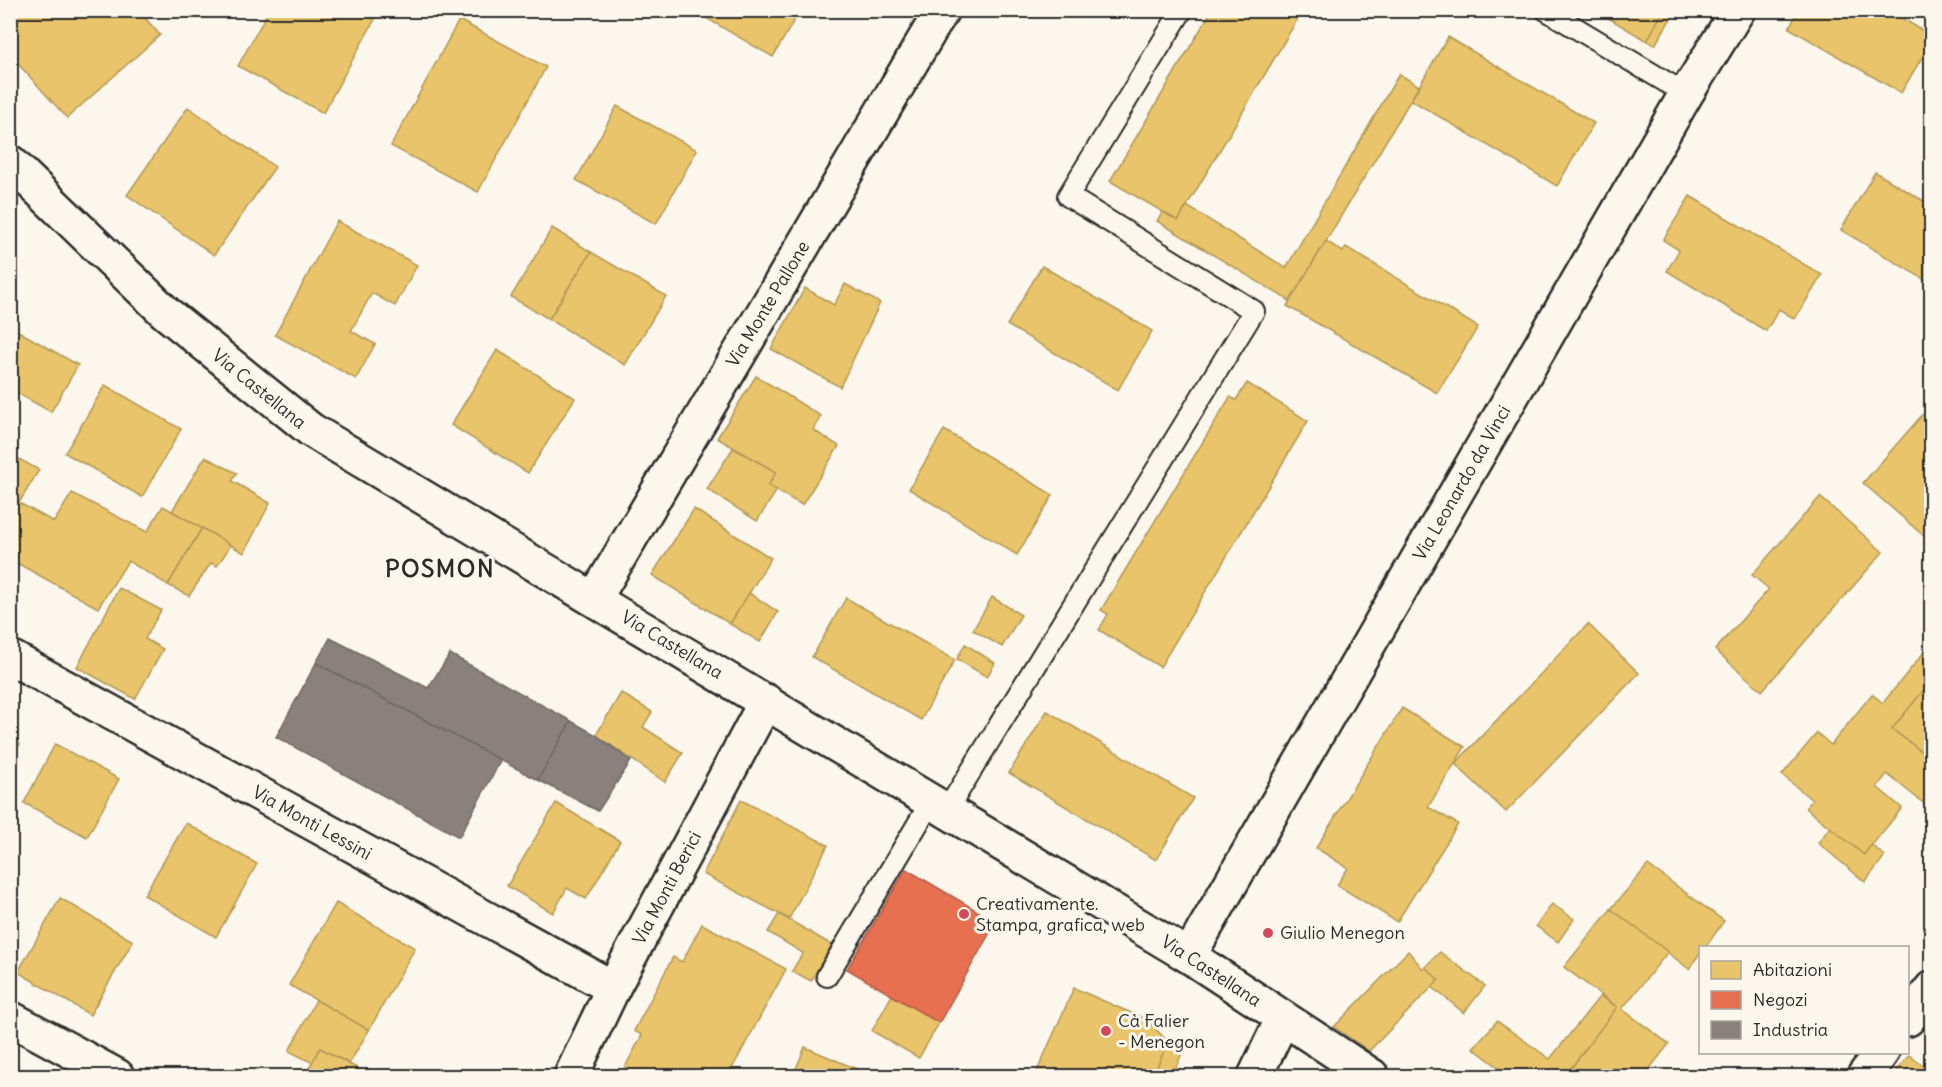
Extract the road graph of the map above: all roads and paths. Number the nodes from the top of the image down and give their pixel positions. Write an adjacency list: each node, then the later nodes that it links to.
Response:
1 (942, 10): 7 (street, Via Monte Pallone)
2 (1182, 10): 10 (lane)
3 (1546, 10): 5 (lane)
4 (1738, 10): 5 (street, Via Leonardo da Vinci)
5 (1686, 94): 11 (street, Via Leonardo da Vinci)
6 (10, 162): 7 (street, Via Castellana)
7 (595, 598): 9 (street, Via Castellana)
8 (10, 657): 13 (street, Via Monti Lessini)
9 (766, 701): 10 (street, Via Castellana); 13 (street, Via Monti Berici)
10 (939, 805): 11 (street, Via Castellana); 12 (lane)
11 (1189, 956): 16 (street, Via Castellana)
12 (827, 976)
13 (613, 988): 20 (street, Via Monti Berici)
14 (1932, 988): 17 (street)
15 (10, 1018): 19 (street)
16 (1283, 1018): 21 (street); 22 (street, Via Castellana)
17 (1909, 1018)
18 (1881, 1054): 23 (street)
19 (117, 1077)
20 (572, 1077)
21 (1255, 1077)
22 (1372, 1077)
23 (1864, 1077)

